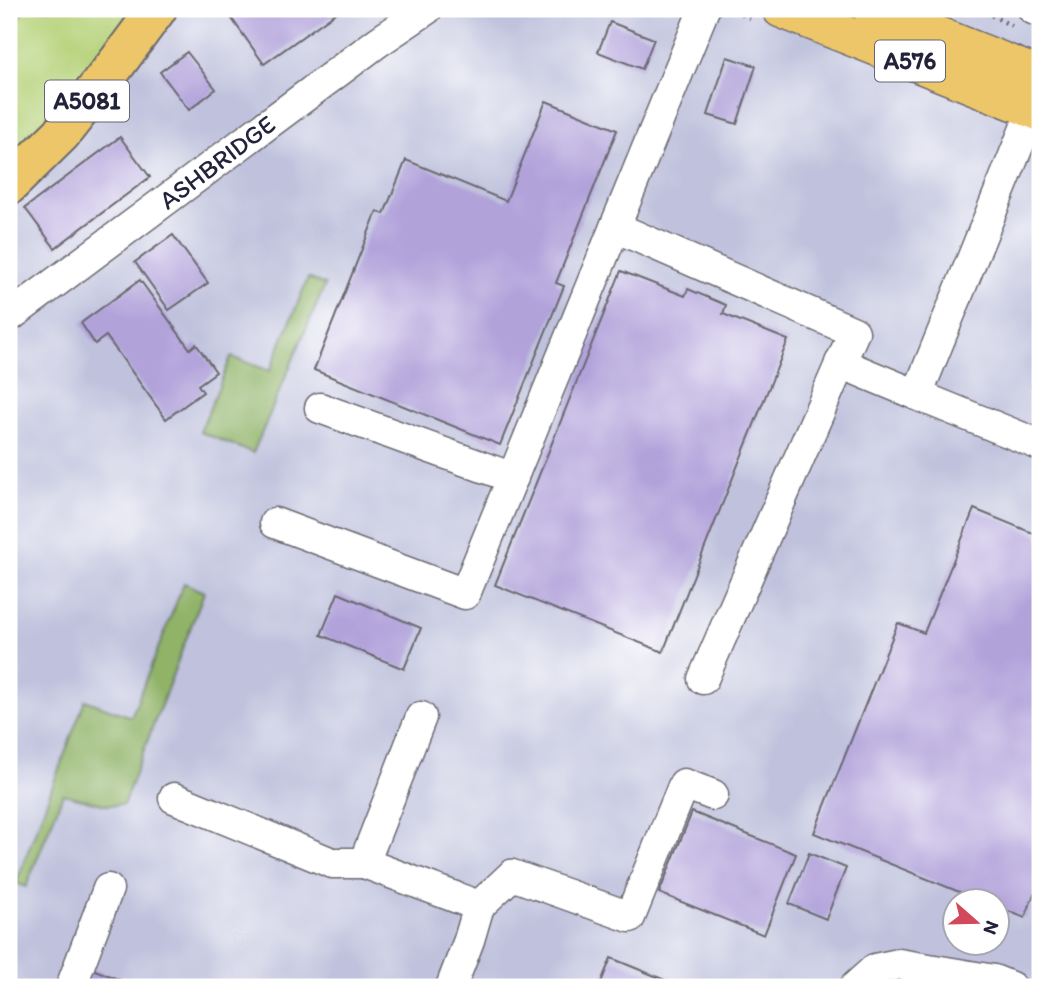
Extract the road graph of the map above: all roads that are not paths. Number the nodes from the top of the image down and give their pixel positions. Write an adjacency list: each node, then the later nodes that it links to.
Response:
1 (157, 9): 9 (highway, A5081)
2 (427, 9): 11 (street, ASHBRIDGE)
3 (704, 9): 10 (street)
4 (780, 9): 8 (main road, A576)
5 (871, 9): 8 (main road, A576)
6 (1034, 9): 7 (street)
7 (1040, 12)
8 (1038, 99): 13 (street)
9 (9, 186)
10 (615, 227): 12 (street); 16 (street)
11 (9, 317)
12 (840, 363): 13 (street); 18 (street)
13 (917, 395): 15 (street)
14 (320, 408): 16 (street)
15 (1040, 445)
16 (513, 478): 17 (street)
17 (275, 523)
18 (703, 679)
19 (421, 717): 22 (street)
20 (713, 795): 24 (street)
21 (174, 797): 22 (street)
22 (364, 863): 24 (street)
23 (108, 889): 25 (street)
24 (479, 906): 26 (street)
25 (71, 987)
26 (451, 987)
27 (855, 987): 28 (street)
28 (1011, 987)

